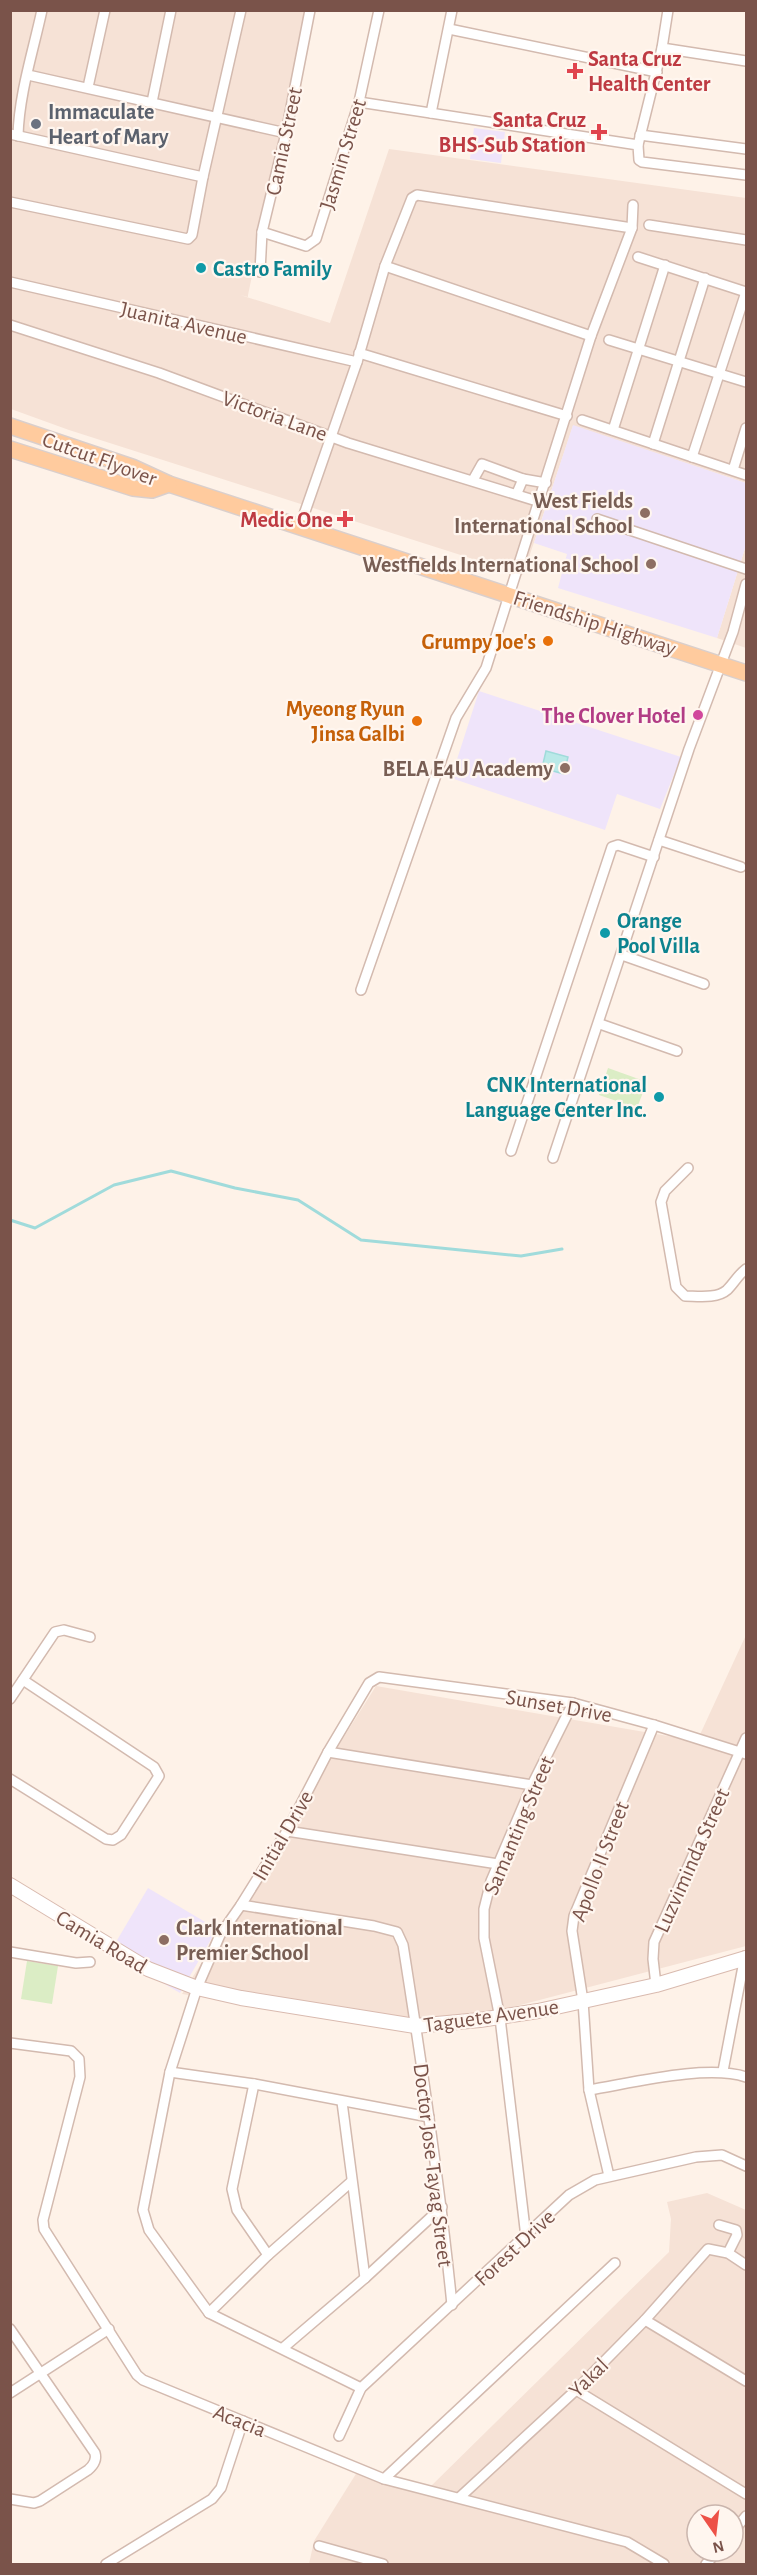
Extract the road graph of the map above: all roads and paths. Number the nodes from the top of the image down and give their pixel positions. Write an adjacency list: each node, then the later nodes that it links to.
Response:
1 (42, 10): 13 (street)
2 (105, 10): 14 (street)
3 (171, 10): 15 (street)
4 (241, 10): 18 (street)
5 (310, 10): 19 (street, Camia Street)
6 (379, 10): 16 (street, Jasmin Street)
7 (452, 10): 9 (street)
8 (668, 10): 10 (street)
9 (449, 28): 12 (street); 17 (street)
10 (662, 48): 11 (street); 12 (street)
11 (747, 61)
12 (657, 72): 21 (street)
13 (28, 75): 14 (street); 20 (street)
14 (88, 87): 15 (street)
15 (152, 102): 18 (street)
16 (359, 102): 17 (street); 30 (street, Jasmin Street)
17 (430, 113): 22 (street)
18 (216, 118): 19 (street); 25 (street)
19 (286, 133): 30 (street, Camia Street)
20 (14, 135): 25 (street)
21 (640, 135): 22 (street); 23 (street)
22 (638, 145): 24 (street)
23 (747, 149)
24 (747, 175)
25 (202, 177): 26 (street)
26 (10, 202)
27 (633, 206): 29 (street)
28 (649, 225): 31 (street)
29 (632, 228): 34 (street); 40 (street)
30 (262, 232): 35 (street, Camia Street)
31 (747, 240)
32 (638, 257): 33 (street)
33 (665, 265): 36 (street); 42 (street)
34 (386, 266): 40 (street); 43 (street)
35 (260, 272)
36 (705, 278): 38 (street); 44 (street)
37 (10, 282): 43 (street, Juanita Avenue)
38 (746, 292): 45 (street)
39 (10, 325): 53 (street, Victoria Lane)
40 (591, 336): 48 (street)
41 (609, 340): 42 (street)
42 (638, 349): 44 (street); 52 (street)
43 (358, 357): 48 (street, Juanita Avenue); 53 (street)
44 (680, 361): 45 (street); 55 (street)
45 (720, 374): 46 (street); 57 (street)
46 (747, 382)
47 (10, 416): 64 (main road, Friendship Highway)
48 (567, 416): 63 (street)
49 (582, 420): 52 (street)
50 (10, 426): 58 (main road, Cutcut Flyover)
51 (747, 428): 59 (street)
52 (613, 430): 55 (street)
53 (330, 435): 62 (street, Victoria Lane); 68 (street)
54 (10, 438): 58 (main road, Cutcut Flyover)
55 (652, 444): 57 (street)
56 (10, 449): 64 (main road, Friendship Highway)
57 (692, 457): 59 (street)
58 (129, 471): 64 (main road, Cutcut Flyover)
59 (733, 471): 60 (street)
60 (747, 475)
61 (523, 478): 62 (street); 63 (street); 65 (street)
62 (473, 480): 65 (street, Victoria Lane)
63 (546, 483): 66 (street)
64 (169, 484): 68 (main road, Friendship Highway)
65 (518, 493): 66 (street, Victoria Lane)
66 (540, 502): 71 (street)
67 (597, 519): 69 (street)
68 (300, 526): 71 (main road, Friendship Highway)
69 (747, 569)
70 (747, 584): 72 (street)
71 (510, 594): 72 (main road, Friendship Highway); 79 (street)
72 (722, 665): 73 (main road, Friendship Highway); 74 (street)
73 (747, 672)
74 (659, 840): 75 (street); 76 (street)
75 (654, 857): 77 (street); 82 (street)
76 (741, 867)
77 (622, 955): 78 (street); 80 (street)
78 (704, 984)
79 (361, 990)
80 (600, 1024): 81 (street); 83 (street)
81 (677, 1051)
82 (511, 1151)
83 (554, 1158)
84 (688, 1168): 85 (street)
85 (747, 1269)
86 (90, 1637): 87 (street)
87 (23, 1680): 89 (street); 95 (street)
88 (369, 1683): 90 (street, Sunset Drive); 93 (street, Initial Drive)
89 (10, 1699)
90 (573, 1703): 91 (street, Sunset Drive); 96 (street, Samanting Street)
91 (654, 1725): 94 (street, Sunset Drive); 106 (street, Apollo II Street)
92 (747, 1738): 94 (street, Luzviminda Street)
93 (328, 1752): 96 (street); 97 (street, Initial Drive)
94 (743, 1753): 104 (street, Luzviminda Street)
95 (10, 1779)
96 (532, 1785): 98 (street, Samanting Street)
97 (286, 1831): 98 (street); 100 (street, Initial Drive)
98 (498, 1864): 107 (street, Samanting Street)
99 (10, 1885): 105 (street, Camia Road)
100 (241, 1905): 105 (street, Initial Drive); 108 (street, Doctor Jose Tayag Street)
101 (10, 1952): 103 (street)
102 (746, 1957): 104 (street, Taguete Avenue); 110 (street)
103 (90, 1962)
104 (656, 1985): 106 (street, Taguete Avenue)
105 (197, 1988): 108 (street, Taguete Avenue); 111 (street, Initial Drive)
106 (583, 2001): 107 (street, Taguete Avenue); 114 (street, Apollo II Street)
107 (500, 2018): 108 (street, Taguete Avenue); 122 (street, Samanting Street)
108 (416, 2026): 116 (street, Doctor Jose Tayag Street)
109 (10, 2043): 132 (street, Acacia)
110 (723, 2071): 112 (street); 114 (street)
111 (170, 2072): 113 (street); 129 (street, Initial Drive)
112 (747, 2077)
113 (254, 2084): 115 (street); 124 (street)
114 (589, 2090): 118 (street, Apollo II Street)
115 (342, 2102): 116 (street); 119 (street)
116 (429, 2117): 120 (street, Doctor Jose Tayag Street)
117 (747, 2166): 118 (street, Forest Drive)
118 (609, 2176): 122 (street, Forest Drive)
119 (351, 2182): 124 (street); 127 (street)
120 (442, 2207): 127 (street); 128 (street, Doctor Jose Tayag Street)
121 (719, 2225): 123 (street)
122 (526, 2236): 128 (street, Forest Drive)
123 (728, 2253): 126 (street); 130 (street, Yakal)
124 (268, 2255): 129 (street)
125 (615, 2263): 141 (street)
126 (747, 2265)
127 (365, 2278): 133 (street)
128 (452, 2305): 136 (street, Forest Drive)
129 (209, 2313): 133 (street)
130 (645, 2320): 135 (street); 137 (street, Yakal)
131 (10, 2329): 134 (street)
132 (109, 2329): 134 (street); 139 (street, Acacia)
133 (283, 2348): 136 (street)
134 (39, 2372): 138 (street); 144 (street)
135 (747, 2381)
136 (362, 2388): 140 (street, Forest Drive)
137 (576, 2390): 142 (street); 143 (street, Yakal)
138 (10, 2392)
139 (243, 2421): 141 (street, Acacia); 146 (street)
140 (339, 2436)
141 (384, 2479): 143 (street, Acacia)
142 (747, 2494)
143 (460, 2497): 148 (street, Acacia)
144 (10, 2499)
145 (319, 2546): 147 (street)
146 (106, 2565)
147 (384, 2565)
148 (664, 2565)

